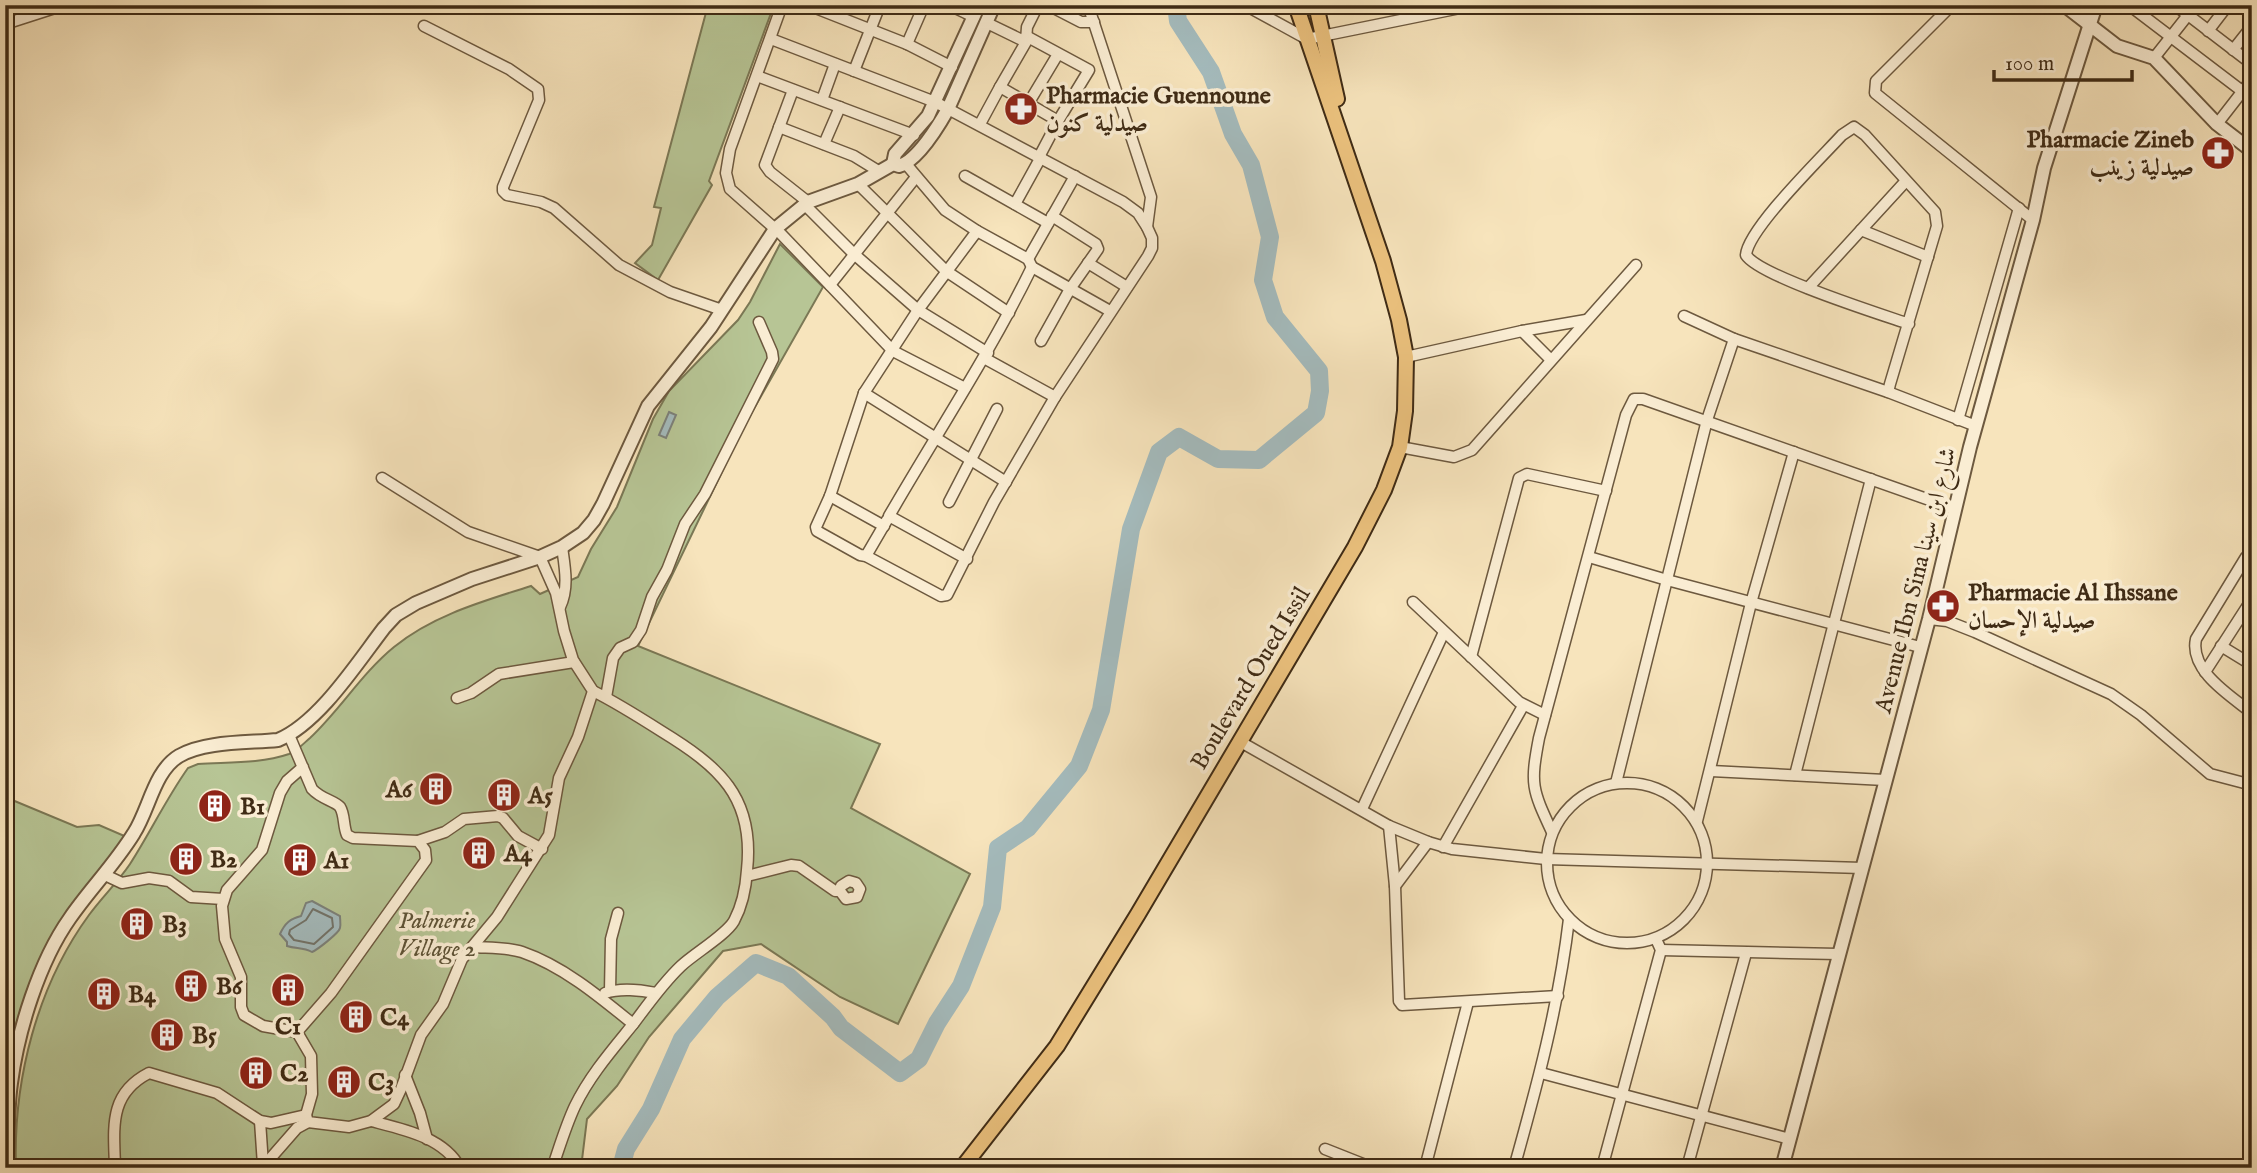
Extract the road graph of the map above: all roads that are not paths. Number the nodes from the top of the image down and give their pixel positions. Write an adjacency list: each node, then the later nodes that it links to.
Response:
1 (64, 5): 26 (street)
2 (782, 5): 34 (street)
3 (808, 5): 20 (street)
4 (880, 5): 30 (street)
5 (924, 5): 37 (street)
6 (949, 5): 23 (street)
7 (994, 5): 25 (street)
8 (1038, 5): 35 (street)
9 (1048, 5): 24 (street)
10 (1088, 5): 24 (street)
11 (1245, 5): 36 (street)
12 (1296, 5): 36 (main road, Boulevard Oued Issil)
13 (1316, 5): 33 (main road, Boulevard Oued Issil)
14 (1475, 5): 21 (street)
15 (1952, 5): 75 (street)
16 (2064, 5): 27 (street)
17 (2096, 5): 27 (street, Avenue Ibn Sina شارع ابن سينا)
18 (2129, 5): 32 (street)
19 (2228, 5): 31 (street)
20 (823, 8): 30 (street)
21 (1435, 9): 33 (street)
22 (2183, 9): 31 (street); 32 (street)
23 (976, 11): 44 (street)
24 (1094, 22): 41 (street)
25 (987, 23): 35 (street); 56 (street)
26 (5, 24)
27 (2089, 25): 40 (street); 78 (street, Avenue Ibn Sina شارع ابن سينا)
28 (424, 26): 93 (street)
29 (2252, 26): 38 (street)
30 (870, 30): 37 (street); 46 (street)
31 (2208, 31): 38 (street)
32 (2170, 36): 40 (street); 51 (street)
33 (1323, 37): 36 (street); 65 (main road, Boulevard Oued Issil)
34 (771, 39): 42 (street); 47 (street)
35 (1026, 39): 39 (street); 49 (street)
36 (1307, 39): 65 (main road, Boulevard Oued Issil)
37 (907, 44): 44 (street)
38 (2234, 50): 43 (street)
39 (1058, 54): 45 (street); 54 (street)
40 (2154, 58): 59 (street)
41 (1106, 60): 45 (street); 79 (street)
42 (835, 64): 46 (street); 52 (street)
43 (2252, 64)
44 (952, 67): 53 (street)
45 (1087, 69): 57 (street)
46 (854, 71): 53 (street)
47 (757, 76): 50 (street); 80 (street)
48 (2252, 79): 51 (street)
49 (1000, 87): 54 (street); 58 (street)
50 (793, 90): 52 (street); 60 (street)
51 (2242, 91): 59 (street)
52 (822, 100): 55 (street)
53 (935, 102): 56 (street); 61 (street)
54 (1028, 104): 57 (street)
55 (840, 107): 61 (street); 62 (street)
56 (948, 109): 58 (street); 66 (street)
57 (1058, 121): 64 (street)
58 (980, 124): 64 (street)
59 (2217, 124): 63 (street)
60 (779, 127): 62 (street); 73 (street)
61 (914, 135): 66 (street)
62 (824, 144): 67 (street)
63 (2252, 151)
64 (1040, 157): 69 (street); 74 (street)
65 (1350, 162): 106 (main road, Boulevard Oued Issil)
66 (899, 164): 67 (street); 70 (street)
67 (880, 173): 72 (street)
68 (965, 176): 74 (street)
69 (1075, 176): 77 (street); 79 (street)
70 (916, 177): 76 (street); 82 (street)
71 (1905, 182): 81 (street); 84 (street); 91 (street)
72 (858, 184): 73 (street); 76 (street)
73 (806, 203): 80 (street); 83 (street)
74 (1015, 204): 77 (street)
75 (2019, 208): 78 (street); 114 (street)
76 (886, 213): 83 (street); 88 (street)
77 (1050, 220): 85 (street); 86 (street)
78 (2033, 220): 115 (street, Avenue Ibn Sina شارع ابن سينا)
79 (1147, 227): 90 (street)
80 (775, 229): 89 (street); 93 (street)
81 (1861, 230): 84 (street); 91 (street)
82 (977, 231): 85 (street); 88 (street)
83 (854, 254): 89 (street); 94 (street)
84 (1928, 257): 100 (street)
85 (1030, 263): 92 (street); 96 (street)
86 (1088, 263): 90 (street); 92 (street)
87 (1636, 265): 98 (street)
88 (946, 271): 94 (street); 96 (street)
89 (830, 285): 104 (street)
90 (1126, 287): 95 (street)
91 (1808, 288): 100 (street)
92 (1070, 289): 95 (street); 103 (street)
93 (722, 310): 128 (street)
94 (918, 310): 104 (street); 105 (street)
95 (1110, 311): 111 (street)
96 (1009, 313): 105 (street)
97 (1684, 316): 102 (street)
98 (1587, 320): 101 (street); 107 (street)
99 (759, 322): 150 (street)
100 (1909, 324): 109 (street)
101 (1522, 331): 106 (street); 107 (street)
102 (1734, 339): 109 (street); 113 (street)
103 (1041, 341)
104 (893, 351): 108 (street); 110 (street)
105 (986, 356): 108 (street); 111 (street)
106 (1406, 357): 117 (main road, Boulevard Oued Issil)
107 (1551, 360): 117 (street)
108 (965, 388): 116 (street)
109 (1888, 392): 114 (street)
110 (864, 393): 116 (street); 124 (street)
111 (1055, 397): 122 (street)
112 (997, 409): 119 (street)
113 (1707, 420): 118 (street); 123 (street); 134 (street)
114 (1958, 420): 115 (street)
115 (1976, 426): 126 (street, Avenue Ibn Sina شارع ابن سينا)
116 (935, 437): 119 (street); 127 (street)
117 (1400, 447): 156 (main road, Boulevard Oued Issil)
118 (1794, 452): 121 (street); 137 (street)
119 (970, 459): 122 (street); 125 (street)
120 (382, 478): 131 (street)
121 (1871, 479): 126 (street); 141 (street)
122 (1006, 482): 133 (street)
123 (1606, 491): 132 (street); 145 (street)
124 (830, 496): 127 (street); 130 (street)
125 (949, 502)
126 (1955, 509): 140 (street, Avenue Ibn Sina شارع ابن سينا)
127 (887, 521): 130 (street); 133 (street)
128 (562, 547): 131 (street); 138 (street)
129 (2252, 551): 148 (street)
130 (866, 556): 133 (street)
131 (540, 557): 138 (street); 155 (street)
132 (1589, 557): 134 (street); 154 (street)
133 (967, 559)
134 (1667, 580): 137 (street); 162 (street)
135 (2252, 599): 139 (street)
136 (1413, 602): 142 (street)
137 (1751, 603): 141 (street); 159 (street)
138 (560, 608): 146 (street)
139 (2249, 611): 143 (street)
140 (1929, 619): 144 (street, Avenue Ibn Sina شارع ابن سينا); 163 (street)
141 (1833, 623): 144 (street); 160 (street)
142 (1444, 632): 145 (street); 164 (street)
143 (2221, 646): 147 (street); 148 (street)
144 (1920, 647): 161 (street, Avenue Ibn Sina شارع ابن سينا)
145 (1471, 657): 152 (street)
146 (575, 662): 149 (street); 151 (street)
147 (2252, 665)
148 (2205, 672): 153 (street)
149 (593, 691): 150 (street); 171 (street)
150 (606, 697): 176 (street)
151 (457, 698)
152 (1523, 706): 154 (street); 170 (street)
153 (2252, 713)
154 (1545, 715): 167 (street)
155 (289, 735): 158 (street); 175 (street)
156 (1239, 741): 164 (street); 209 (main road, Boulevard Oued Issil)
157 (2252, 762): 163 (street)
158 (303, 767): 168 (street); 179 (street)
159 (1711, 771): 160 (street); 165 (street)
160 (1795, 775): 161 (street)
161 (1885, 780): 174 (street, Avenue Ibn Sina شارع ابن سينا)
162 (1616, 783): 165 (street); 167 (street)
163 (2250, 785)
164 (1362, 809): 166 (street)
165 (1697, 821): 173 (street)
166 (1389, 826): 169 (street); 177 (street)
167 (1552, 832): 172 (street)
168 (418, 841): 171 (street); 193 (street)
169 (1428, 842): 170 (street); 177 (street)
170 (1443, 847): 172 (street)
171 (542, 849): 183 (street)
172 (1546, 859): 173 (street); 181 (street)
173 (1708, 864): 174 (street); 182 (street)
174 (1861, 869): 186 (street, Avenue Ibn Sina شارع ابن سينا)
175 (104, 875): 179 (street); 205 (street)
176 (747, 876): 178 (street); 188 (street)
177 (1395, 886): 191 (street)
178 (840, 891)
179 (223, 899): 193 (street)
180 (618, 913): 187 (street)
181 (1569, 919): 182 (street); 189 (street)
182 (1656, 939): 184 (street)
183 (473, 947): 190 (street); 195 (street)
184 (1661, 950): 185 (street); 196 (street)
185 (1746, 953): 186 (street); 197 (street)
186 (1838, 954): 202 (street, Avenue Ibn Sina شارع ابن سينا)
187 (610, 991): 188 (street); 190 (street)
188 (656, 993): 192 (street)
189 (1558, 996): 191 (street); 194 (street)
190 (598, 997): 192 (street)
191 (1468, 1002): 211 (street)
192 (632, 1024): 208 (street)
193 (297, 1032): 198 (street)
194 (1541, 1073): 196 (street); 212 (street)
195 (405, 1075): 200 (street); 201 (street)
196 (1622, 1096): 197 (street); 213 (street)
197 (1701, 1116): 202 (street); 214 (street)
198 (307, 1119): 199 (street); 200 (street); 204 (street)
199 (260, 1121): 204 (street); 206 (street)
200 (371, 1122): 201 (street)
201 (427, 1139): 207 (street)
202 (1790, 1139): 215 (street, Avenue Ibn Sina شارع ابن سينا)
203 (1325, 1149): 210 (street)
204 (262, 1167)
205 (7, 1168)
206 (115, 1168)
207 (460, 1168)
208 (555, 1168)
209 (962, 1168)
210 (1373, 1168)
211 (1425, 1168)
212 (1514, 1168)
213 (1602, 1168)
214 (1686, 1168)
215 (1782, 1168)

